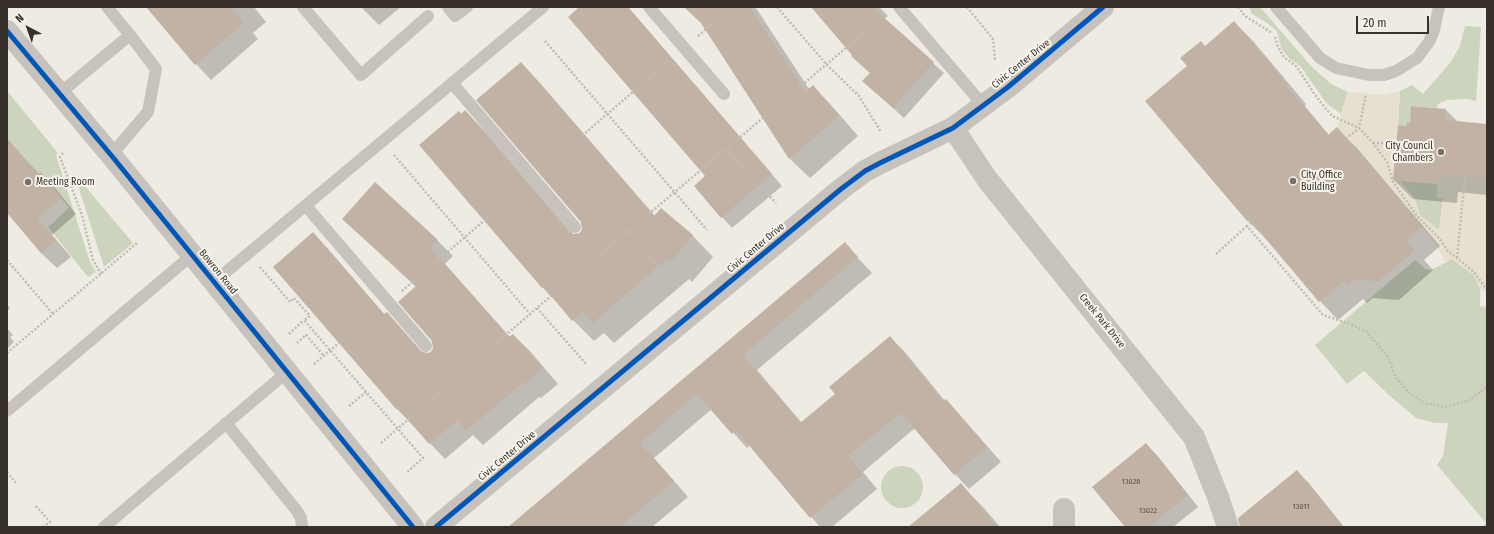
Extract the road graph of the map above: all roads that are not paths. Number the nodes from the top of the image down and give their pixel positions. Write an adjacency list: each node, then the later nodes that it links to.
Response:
1 (107, 7): 13 (lane)
2 (303, 7): 11 (lane)
3 (448, 7): 4 (lane)
4 (467, 7)
5 (543, 7): 14 (lane)
6 (649, 7): 16 (lane)
7 (1103, 7): 17 (street, Civic Center Drive)
8 (1276, 7): 9 (lane)
9 (1439, 7)
10 (894, 9): 17 (lane)
11 (428, 16)
12 (7, 31): 15 (street, Bowron Road)
13 (130, 35): 15 (lane); 19 (lane)
14 (452, 83): 20 (lane); 21 (lane)
15 (60, 94): 19 (street, Bowron Road)
16 (724, 94)
17 (983, 105): 18 (street, Civic Center Drive)
18 (953, 128): 31 (street, Civic Center Drive); 32 (street, Creek Park Drive)
19 (111, 155): 22 (street, Bowron Road)
20 (306, 206): 23 (lane); 24 (lane)
21 (575, 227)
22 (192, 255): 23 (street, Bowron Road); 26 (lane)
23 (214, 282): 25 (street, Bowron Road)
24 (426, 346)
25 (287, 372): 27 (lane); 30 (street, Bowron Road)
26 (7, 411)
27 (226, 423): 28 (lane); 29 (lane)
28 (104, 527)
29 (302, 527)
30 (413, 527)
31 (436, 527)
32 (1228, 527)

